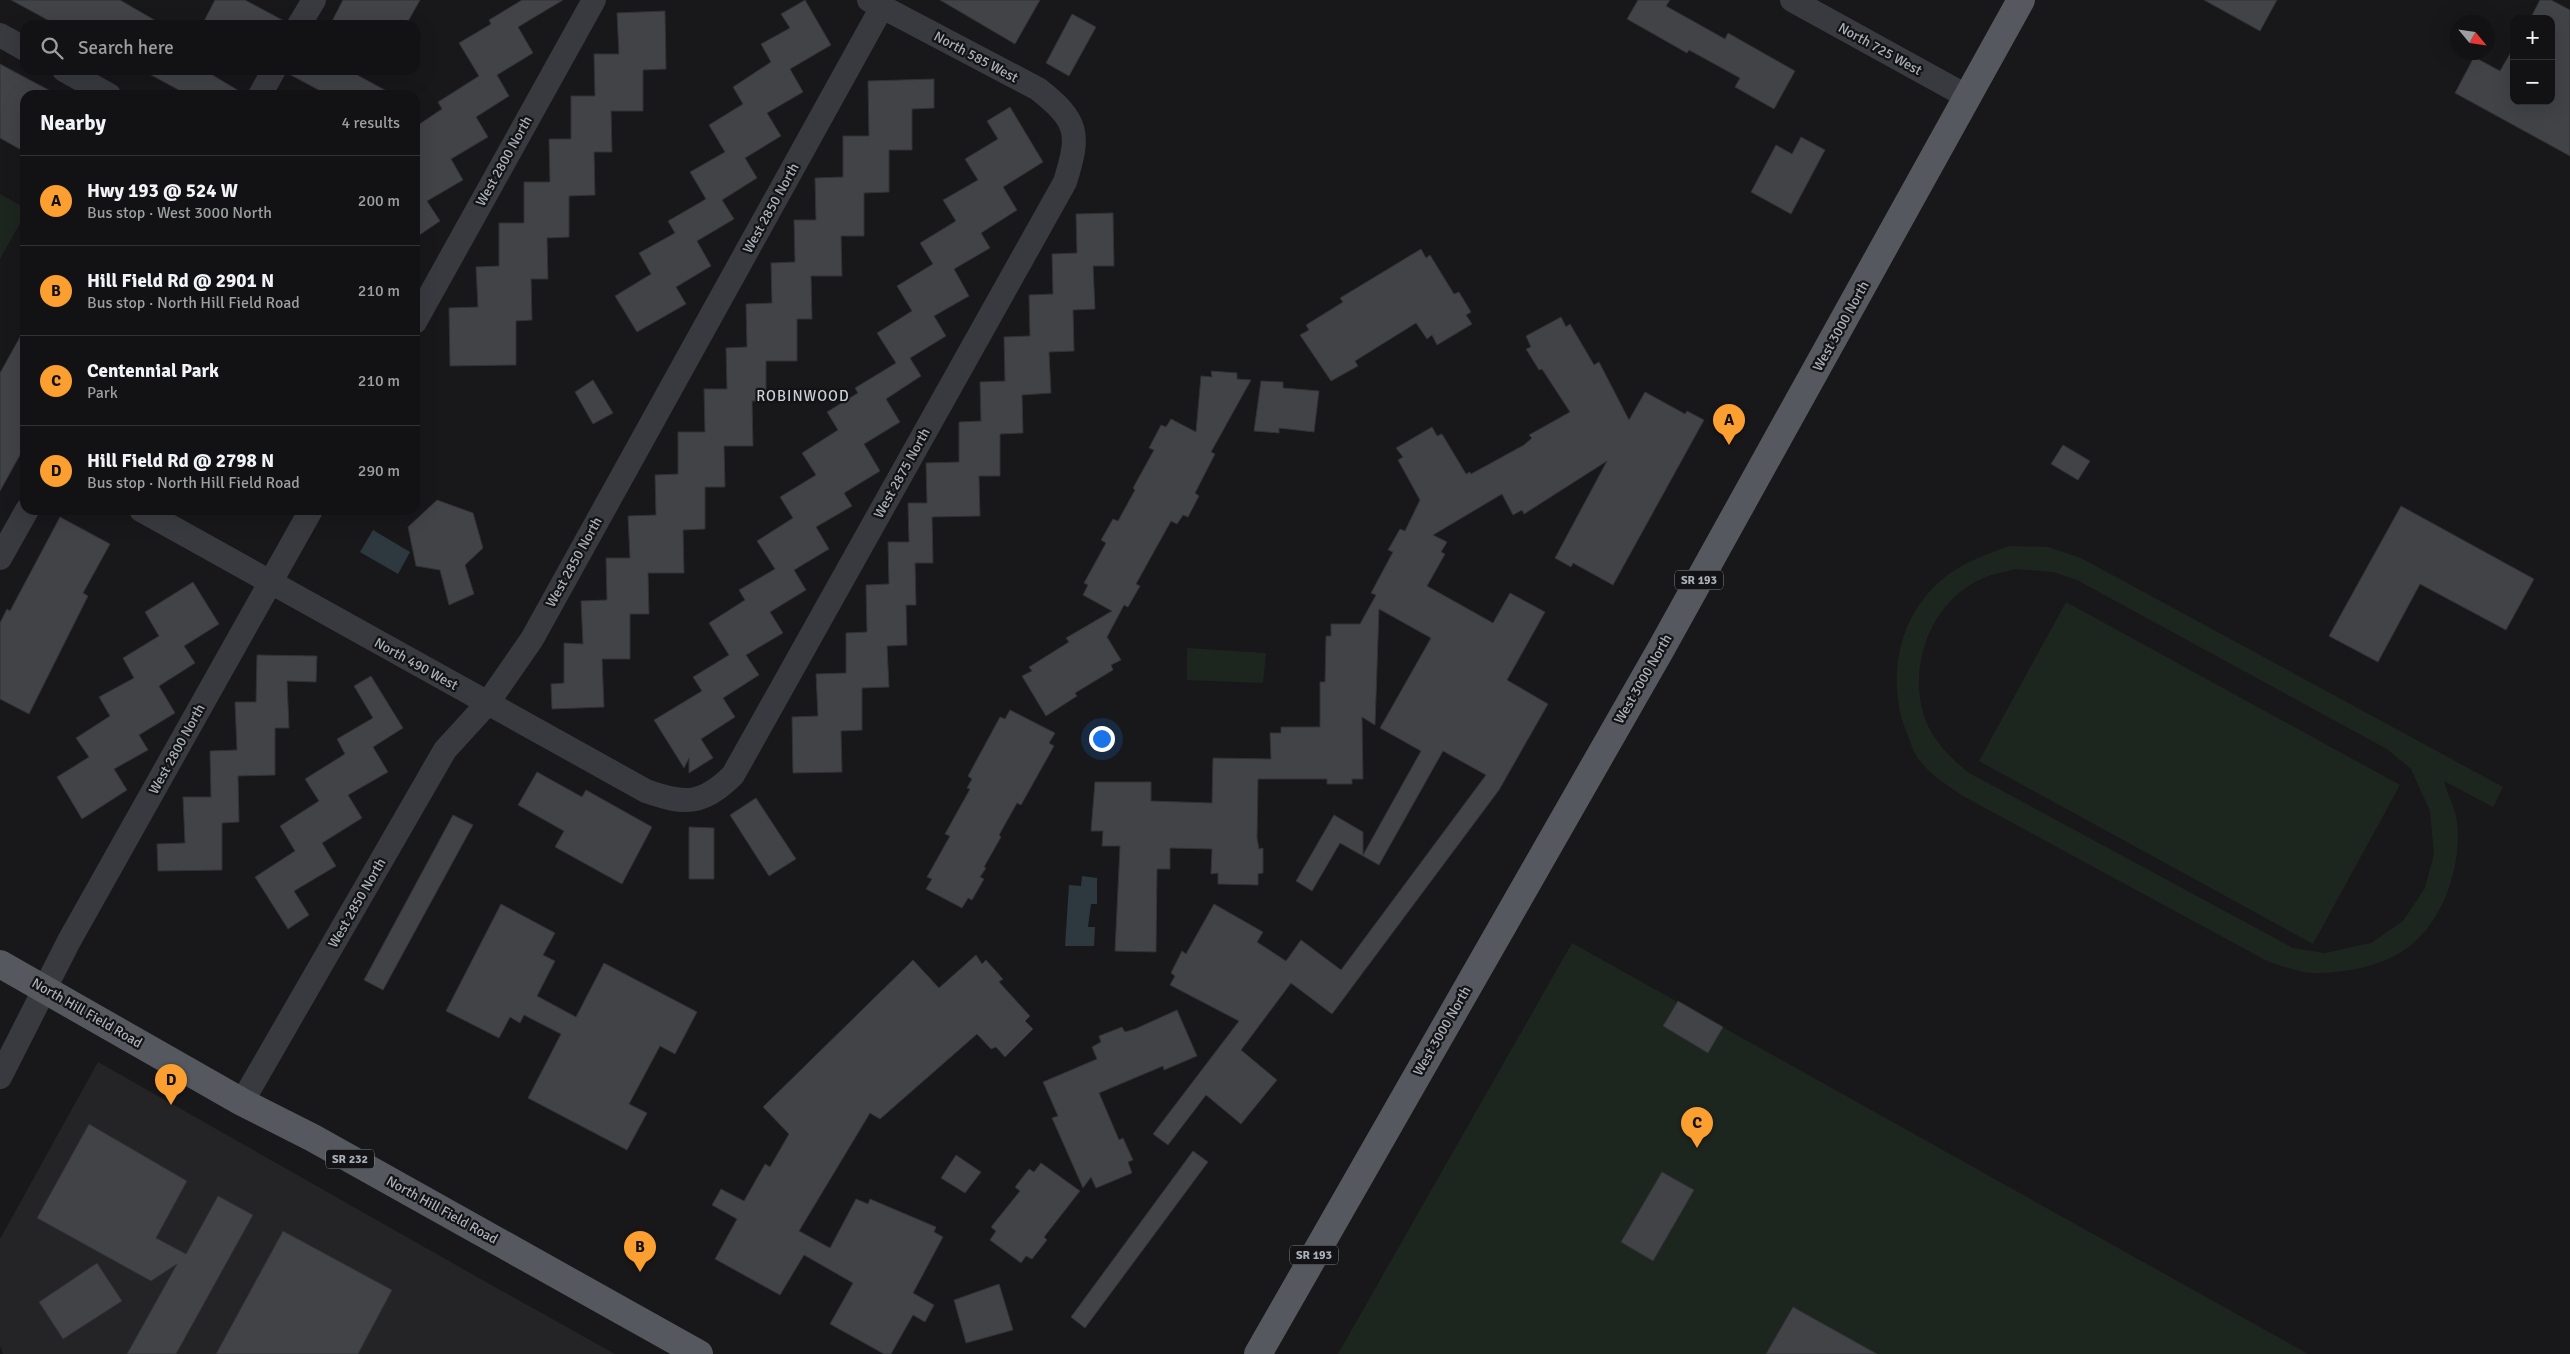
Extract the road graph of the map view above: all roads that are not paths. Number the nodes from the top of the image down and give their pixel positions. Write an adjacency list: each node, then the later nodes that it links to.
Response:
1 (314, 0): 6 (street)
2 (594, 0): 15 (street, West 2800 North)
3 (1792, 0): 13 (street, North 725 West)
4 (2021, 0): 13 (main road, West 3000 North / SR 193)
5 (876, 4): 14 (street, North 585 West); 21 (street, West 2850 North)
6 (302, 20)
7 (0, 35): 8 (street)
8 (20, 46)
9 (73, 75): 11 (street)
10 (271, 75): 12 (street)
11 (100, 90)
12 (263, 90)
13 (1968, 97): 28 (main road, West 3000 North / SR 193)
14 (1074, 126): 22 (street, West 2875 North)
15 (420, 313)
16 (25, 515): 19 (street)
17 (149, 515): 20 (street, North 490 West)
18 (308, 515): 20 (street, West 2800 North)
19 (0, 558)
20 (271, 583): 21 (street, North 490 West); 24 (street, West 2800 North)
21 (487, 704): 22 (street, North 490 West); 26 (street, West 2850 North)
22 (697, 799)
23 (0, 964): 24 (main road, North Hill Field Road / SR 232)
24 (46, 989): 25 (street, West 2800 North); 26 (main road, North Hill Field Road / SR 232)
25 (0, 1078)
26 (242, 1102): 27 (main road, North Hill Field Road / SR 232)
27 (699, 1354)
28 (1258, 1354)

